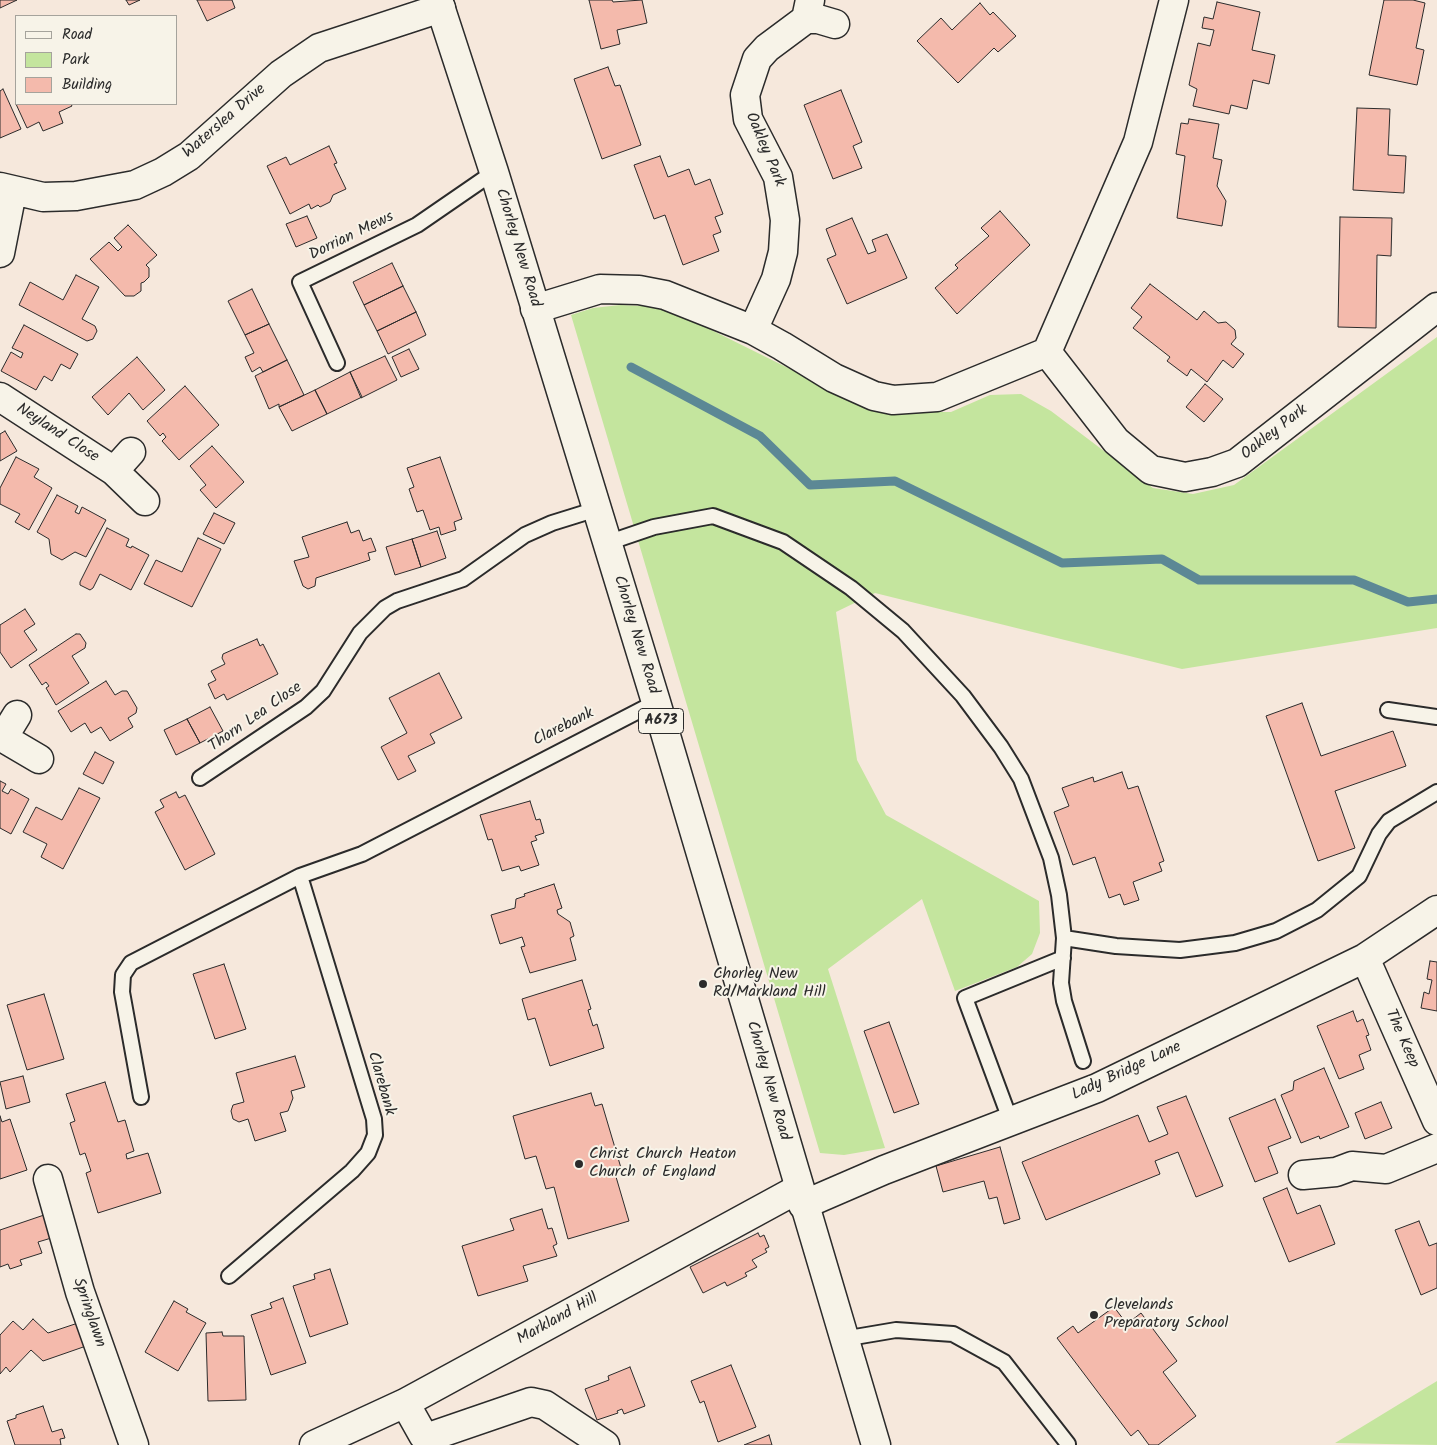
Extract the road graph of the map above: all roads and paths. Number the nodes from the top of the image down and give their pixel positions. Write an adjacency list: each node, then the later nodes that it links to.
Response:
1 (1174, 0): 11 (street)
2 (439, 4): 5 (street, Chorley New Road / A673); 6 (street, Waterslea Drive)
3 (808, 10): 4 (street, Oakley Park); 10 (street, Oakley Park)
4 (835, 24)
5 (494, 172): 9 (street, Chorley New Road / A673); 12 (lane, Dorrian Mews)
6 (6, 190): 7 (street)
7 (0, 253)
8 (1437, 307): 11 (street, Oakley Park)
9 (536, 309): 10 (street); 15 (street, Chorley New Road / A673)
10 (752, 330): 11 (street)
11 (1047, 352)
12 (337, 363)
13 (0, 397): 14 (street, Neyland Close)
14 (145, 501)
15 (597, 509): 16 (street, Chorley New Road / A673); 23 (lane, Thorn Lea Close)
16 (607, 543): 17 (street, Chorley New Road / A673); 27 (lane)
17 (656, 702): 25 (lane, Clarebank); 37 (street, Chorley New Road / A673)
18 (1388, 710): 20 (lane)
19 (17, 715): 21 (street)
20 (1437, 717)
21 (1, 737): 22 (street)
22 (39, 759)
23 (200, 778)
24 (1437, 792): 27 (lane)
25 (300, 876): 31 (lane, Clarebank); 38 (lane, Clarebank)
26 (1437, 910): 29 (street, Lady Bridge Lane)
27 (1064, 938): 28 (lane)
28 (1063, 958): 30 (lane); 33 (lane)
29 (1366, 958): 32 (street, The Keep); 33 (street, Lady Bridge Lane)
30 (1083, 1061)
31 (141, 1097)
32 (1437, 1121)
33 (1011, 1122): 37 (street, Lady Bridge Lane)
34 (1437, 1148): 35 (street)
35 (1303, 1176)
36 (48, 1179): 43 (street, Springlawn)
37 (801, 1197): 39 (street, Chorley New Road / A673); 40 (street, Markland Hill)
38 (229, 1276)
39 (843, 1339): 42 (lane); 46 (street, Chorley New Road / A673)
40 (405, 1404): 41 (street); 44 (street, Markland Hill)
41 (423, 1440): 45 (street)
42 (1068, 1444)
43 (134, 1445)
44 (314, 1445)
45 (605, 1445)
46 (876, 1445)

